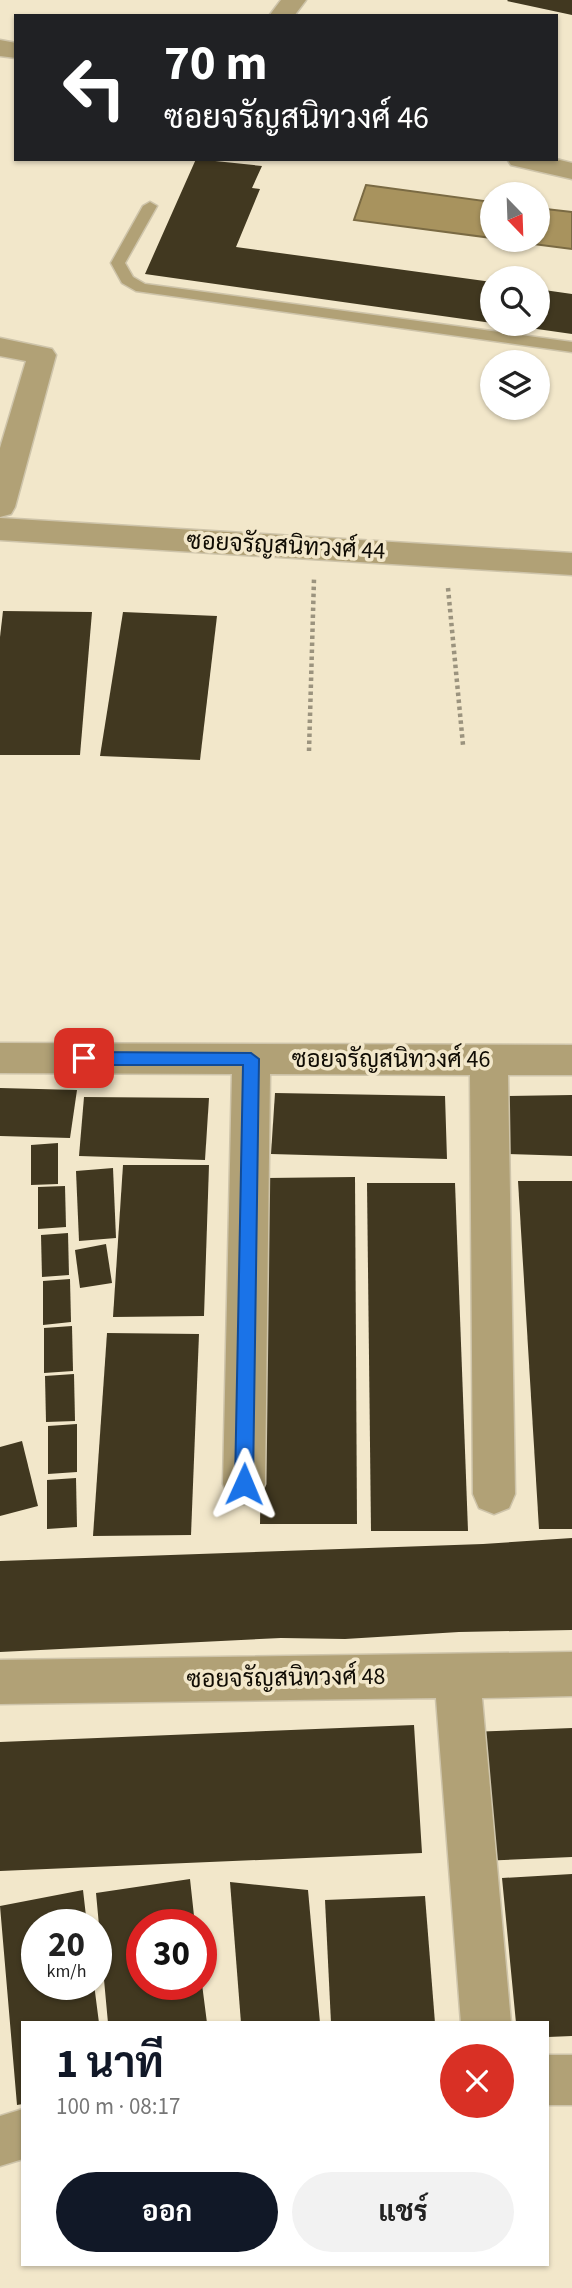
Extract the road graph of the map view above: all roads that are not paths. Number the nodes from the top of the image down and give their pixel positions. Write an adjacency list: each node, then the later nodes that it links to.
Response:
1 (529, 161): 2 (street)
2 (572, 171)
3 (150, 206): 5 (lane)
4 (0, 347): 6 (street)
5 (572, 347)
6 (0, 507)
7 (0, 529): 8 (street, ซอยจรัญสนิทวงศ์ 44)
8 (572, 564)
9 (0, 1058): 10 (street, ซอยจรัญสนิทวงศ์ 46)
10 (251, 1059): 11 (street, ซอยจรัญสนิทวงศ์ 46); 13 (street)
11 (489, 1059): 12 (street, ซอยจรัญสนิทวงศ์ 46); 14 (street)
12 (572, 1059)
13 (244, 1484)
14 (494, 1494)
15 (572, 1674): 16 (street, ซอยจรัญสนิทวงศ์ 48)
16 (457, 1675): 17 (street, ซอยจรัญสนิทวงศ์ 48); 18 (street)
17 (0, 1682)
18 (486, 2021)
19 (549, 2080): 20 (street)
20 (572, 2080)
21 (21, 2135): 22 (street)
22 (0, 2141)

